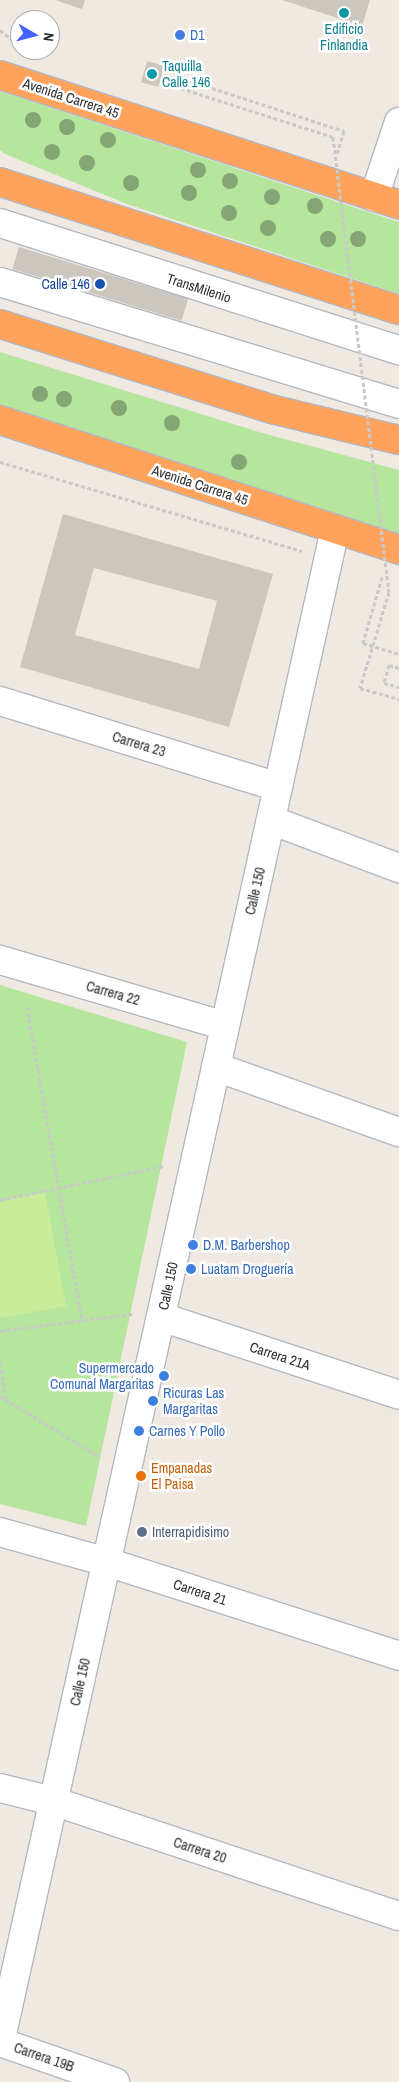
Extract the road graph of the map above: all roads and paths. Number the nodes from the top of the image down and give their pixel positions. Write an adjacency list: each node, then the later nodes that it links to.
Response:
1 (0, 30): 2 (path)
2 (10, 38)
3 (2, 74): 9 (highway, Avenida Carrera 45)
4 (399, 122): 9 (street)
5 (336, 158): 28 (path, bridge)
6 (0, 167): 8 (highway)
7 (0, 182): 8 (highway)
8 (57, 199): 12 (highway)
9 (387, 200)
10 (0, 223): 14 (street, TransMilenio)
11 (0, 282): 15 (street)
12 (399, 310)
13 (0, 324): 17 (highway)
14 (399, 350)
15 (399, 404)
16 (0, 420): 19 (highway, Avenida Carrera 45)
17 (399, 440)
18 (0, 462): 21 (path)
19 (335, 530): 20 (highway, Avenida Carrera 45); 21 (street, Calle 150)
20 (399, 550)
21 (329, 559): 30 (street, Calle 150)
22 (373, 574): 23 (path)
23 (382, 577): 24 (path); 25 (path)
24 (390, 579)
25 (399, 654)
26 (399, 668): 27 (path)
27 (399, 687)
28 (399, 700)
29 (0, 701): 30 (street, Carrera 23)
30 (278, 787): 31 (street, Calle 150)
31 (271, 820): 32 (street); 35 (street, Calle 150)
32 (399, 868)
33 (0, 960): 35 (street, Carrera 22)
34 (27, 1006): 39 (path)
35 (225, 1026): 36 (street, Calle 150)
36 (216, 1067): 37 (street); 41 (street, Calle 150)
37 (399, 1132)
38 (167, 1165): 39 (path)
39 (59, 1187): 40 (path); 42 (path)
40 (0, 1200)
41 (148, 1315): 42 (path); 45 (street, Carrera 21A); 50 (street, Calle 150)
42 (82, 1320): 43 (path)
43 (0, 1331)
44 (0, 1363): 47 (path)
45 (399, 1395)
46 (0, 1396): 47 (path)
47 (6, 1400): 48 (path)
48 (101, 1458)
49 (0, 1532): 50 (street, Carrera 21)
50 (107, 1562): 51 (street, Carrera 21); 53 (street, Calle 150)
51 (399, 1656)
52 (0, 1788): 53 (street, Carrera 20)
53 (53, 1801): 54 (street, Carrera 20); 55 (street, Calle 150)
54 (399, 1916)
55 (0, 2043): 56 (street, Carrera 19B)
56 (115, 2082)

